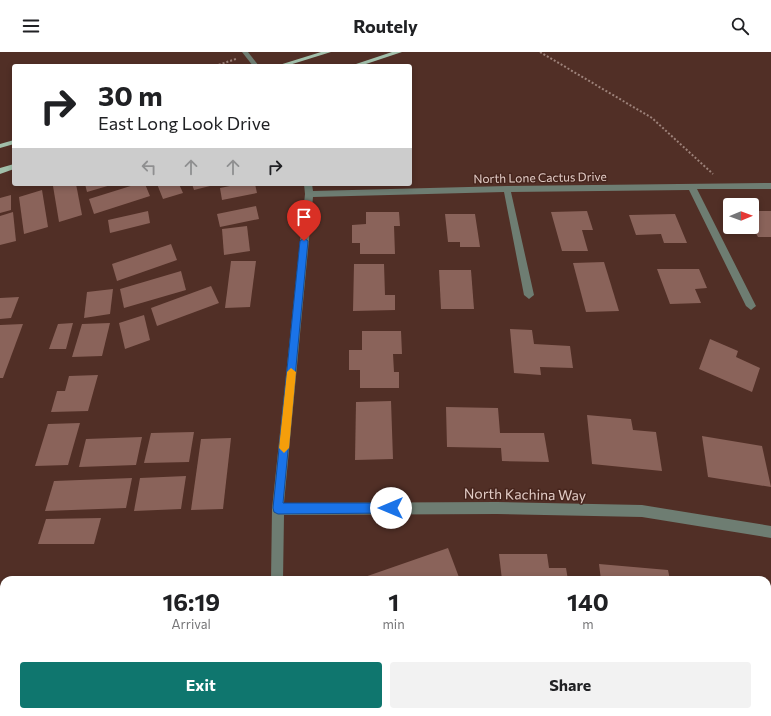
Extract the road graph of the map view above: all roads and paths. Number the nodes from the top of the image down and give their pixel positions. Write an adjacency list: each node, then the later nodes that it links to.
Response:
1 (245, 52): 5 (street)
2 (328, 52): 6 (main road)
3 (399, 52): 7 (main road)
4 (540, 52): 14 (path)
5 (254, 64)
6 (285, 64)
7 (360, 64)
8 (12, 143): 9 (main road)
9 (0, 146)
10 (12, 167): 11 (main road)
11 (0, 171)
12 (771, 186): 14 (street, North Lone Cactus Drive)
13 (692, 187): 14 (street, North Lone Cactus Drive); 16 (street, North Lone Cactus Drive); 18 (street)
14 (726, 187)
15 (308, 189): 16 (street, North Lone Cactus Drive); 19 (street)
16 (507, 189): 17 (street)
17 (529, 295)
18 (751, 306)
19 (278, 508): 20 (street, North Kachina Way); 21 (street)
20 (771, 532)
21 (277, 576)

